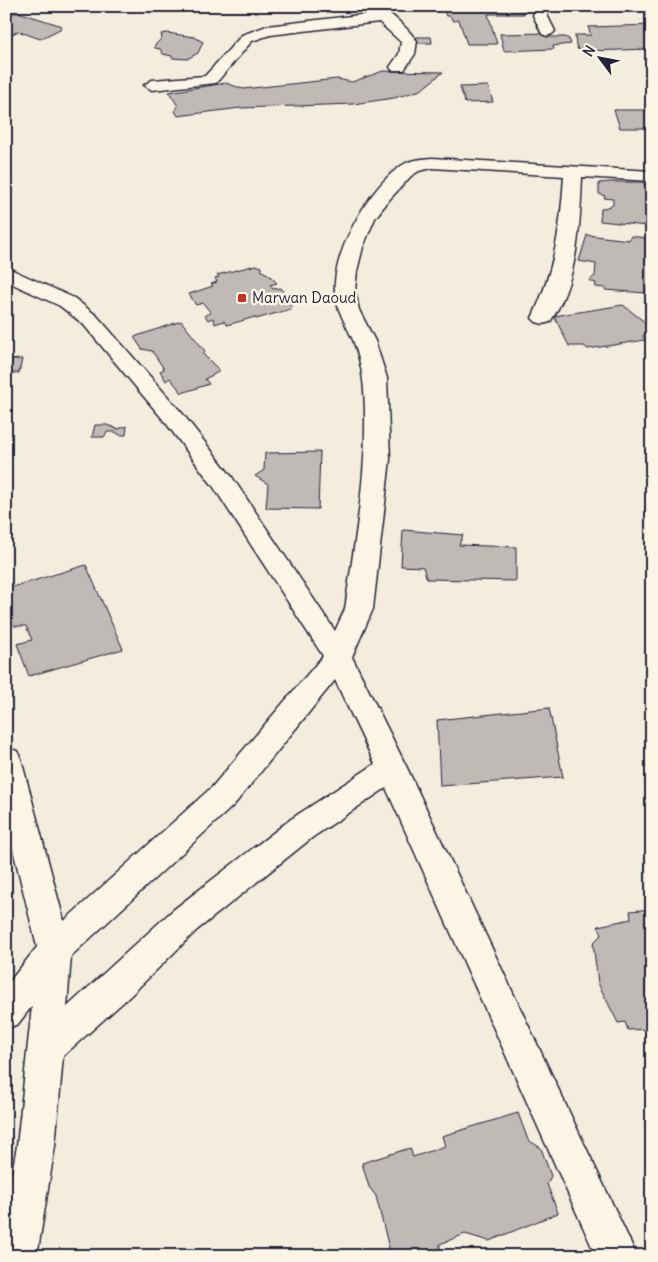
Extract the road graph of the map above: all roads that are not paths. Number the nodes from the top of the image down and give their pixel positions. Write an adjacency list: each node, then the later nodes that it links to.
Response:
1 (366, 6): 3 (street)
2 (546, 6): 4 (street)
3 (379, 17): 5 (street); 6 (street)
4 (548, 31)
5 (398, 67)
6 (152, 85)
7 (573, 172): 8 (street); 10 (street); 11 (street)
8 (652, 176)
9 (6, 273): 11 (street)
10 (543, 318)
11 (338, 657): 13 (street); 14 (street)
12 (6, 759): 14 (street)
13 (392, 768): 16 (street); 18 (street)
14 (55, 950): 15 (street); 16 (street)
15 (6, 1013)
16 (48, 1047): 17 (street)
17 (17, 1256)
18 (617, 1256)

